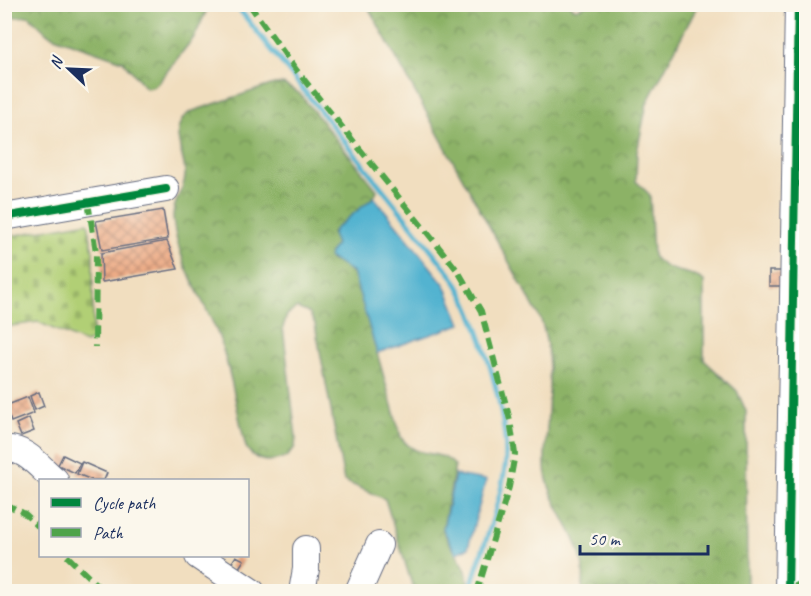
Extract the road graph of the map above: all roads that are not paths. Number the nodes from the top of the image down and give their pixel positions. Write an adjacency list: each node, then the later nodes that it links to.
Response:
1 (798, 4): 12 (street)
2 (166, 189): 3 (street)
3 (4, 217)
4 (4, 449): 5 (street)
5 (54, 479)
6 (379, 545): 11 (street)
7 (306, 549): 10 (street)
8 (201, 557): 9 (street)
9 (252, 591)
10 (302, 591)
11 (358, 591)
12 (788, 591)

